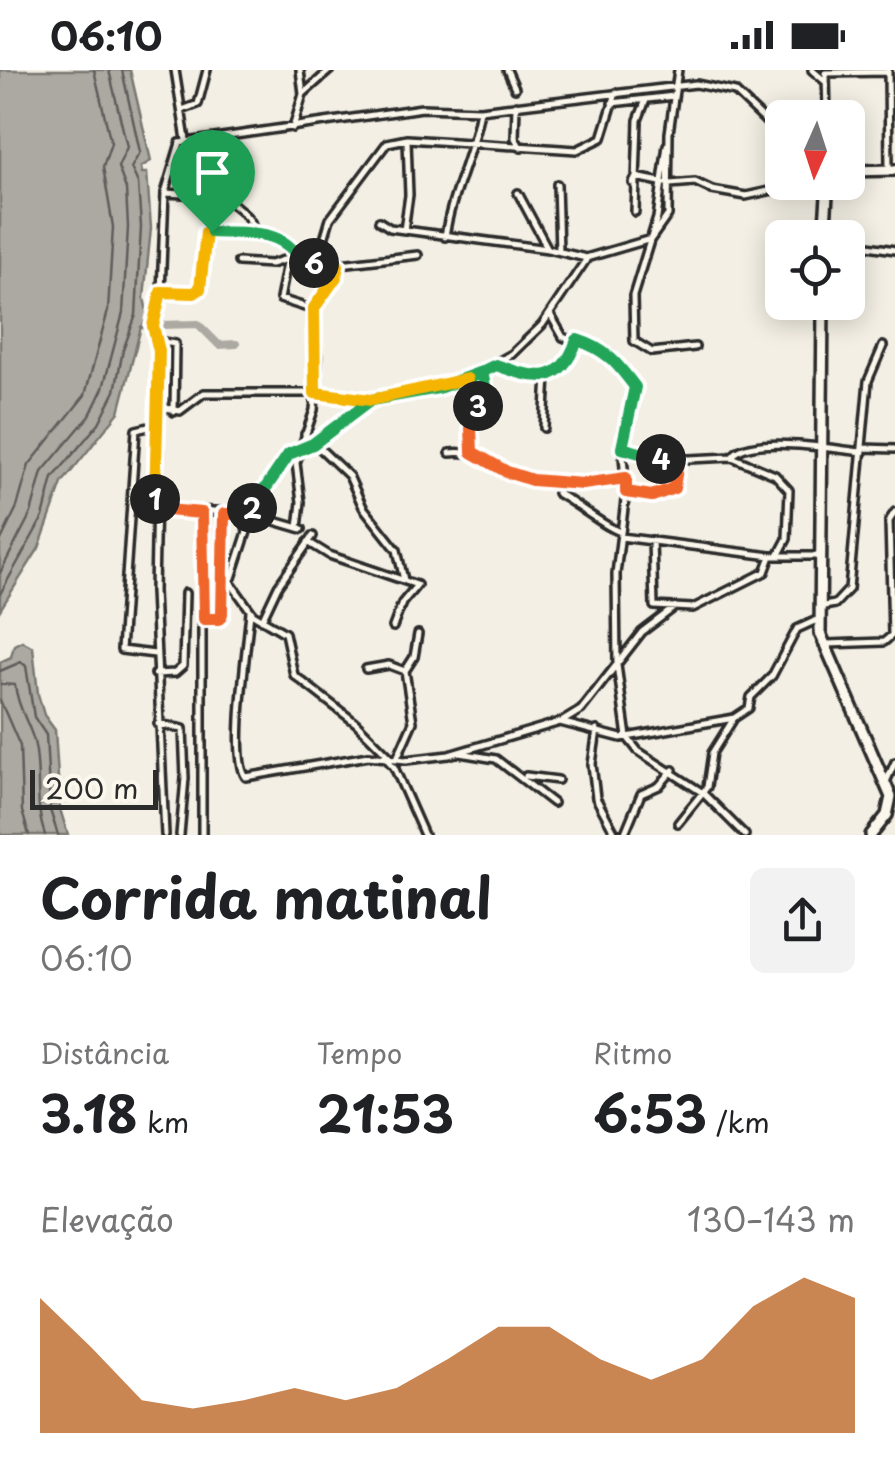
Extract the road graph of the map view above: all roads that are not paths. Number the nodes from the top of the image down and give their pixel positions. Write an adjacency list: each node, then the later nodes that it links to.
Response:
1 (175, 70): 20 (street)
2 (207, 70): 20 (street)
3 (300, 70): 14 (street)
4 (330, 70): 14 (street)
5 (507, 70): 12 (street)
6 (678, 70): 11 (street)
7 (812, 70): 10 (street)
8 (826, 71): 9 (street); 10 (street)
9 (888, 71): 22 (street)
10 (826, 82): 17 (street)
11 (673, 85): 13 (street); 15 (street); 23 (street)
12 (514, 88)
13 (616, 93): 18 (street); 19 (street)
14 (303, 94): 24 (street)
15 (674, 96): 16 (street); 26 (street)
16 (646, 100): 18 (street); 32 (street)
17 (826, 100)
18 (612, 103): 29 (street)
19 (516, 105): 21 (street); 29 (street)
20 (182, 110): 27 (street)
21 (480, 110): 24 (street); 28 (street)
22 (892, 120): 30 (street)
23 (765, 121)
24 (293, 128): 27 (street)
25 (407, 139): 28 (street); 41 (street); 54 (street)
26 (669, 139): 34 (street); 35 (street)
27 (186, 140): 38 (street)
28 (474, 145): 29 (street); 43 (street)
29 (521, 148)
30 (892, 170): 31 (main road)
31 (865, 171)
32 (633, 183): 34 (street); 39 (street)
33 (558, 184): 47 (street)
34 (658, 184): 35 (street); 44 (street)
35 (670, 184): 37 (street); 44 (street)
36 (518, 192): 46 (street)
37 (765, 192)
38 (165, 193): 42 (street); 56 (street)
39 (635, 212)
40 (379, 221): 41 (street)
41 (404, 230): 43 (street)
42 (255, 231): 49 (street); 56 (street)
43 (445, 238): 46 (street)
44 (651, 239): 51 (street); 62 (street)
45 (865, 246): 48 (street)
46 (548, 249): 47 (street)
47 (558, 250): 51 (street)
48 (895, 250)
49 (296, 254): 52 (street); 54 (street)
50 (418, 255): 55 (street)
51 (589, 258): 58 (street)
52 (287, 259): 53 (street); 57 (street)
53 (238, 262)
54 (317, 263): 55 (street)
55 (338, 265): 57 (street)
56 (161, 292): 60 (street)
57 (314, 310): 67 (street)
58 (550, 314): 61 (street); 64 (street)
59 (823, 320): 75 (main road)
60 (157, 337): 69 (street); 70 (street)
61 (577, 340): 66 (street); 77 (street)
62 (695, 346)
63 (883, 346): 79 (street)
64 (496, 365): 65 (street); 66 (street)
65 (482, 372): 68 (street); 80 (street)
66 (547, 376): 72 (street)
67 (315, 393): 68 (street); 70 (street); 73 (street)
68 (371, 400): 74 (street)
69 (157, 406): 70 (street); 71 (street)
70 (174, 412)
71 (156, 424): 87 (street); 109 (street)
72 (544, 428)
73 (304, 432): 74 (street); 76 (street)
74 (314, 443): 76 (street); 98 (street)
75 (825, 446): 79 (street); 82 (street); 95 (main road)
76 (300, 448): 90 (street); 90 (street)
77 (622, 448): 83 (street); 84 (street)
78 (895, 449): 79 (street)
79 (863, 450): 103 (street)
80 (472, 452): 81 (street); 84 (street)
81 (450, 453)
82 (732, 457): 83 (street); 94 (street)
83 (678, 461): 85 (street)
84 (626, 478): 85 (street)
85 (626, 492): 92 (street)
86 (558, 493): 92 (street)
87 (155, 509): 89 (street); 109 (street)
88 (895, 512): 99 (street)
89 (202, 513): 91 (street); 104 (street)
90 (246, 513): 91 (street); 97 (street)
91 (224, 514): 96 (street)
92 (621, 534): 93 (street); 110 (street)
93 (652, 540): 94 (street); 101 (street)
94 (775, 556): 95 (street); 101 (street)
95 (821, 556): 103 (main road)
96 (224, 572): 97 (street); 104 (street)
97 (232, 578): 102 (street)
98 (404, 580): 105 (street); 106 (street)
99 (894, 590): 108 (street)
100 (185, 593): 113 (street)
101 (675, 607): 110 (street)
102 (250, 612): 105 (street); 120 (street)
103 (819, 613): 108 (main road); 114 (street)
104 (204, 619): 131 (street)
105 (262, 620): 120 (street)
106 (393, 627)
107 (418, 634): 112 (street)
108 (824, 644): 125 (main road)
109 (155, 654): 113 (street)
110 (617, 666): 115 (street); 118 (street)
111 (366, 668): 112 (street)
112 (404, 670): 120 (street)
113 (156, 674): 116 (street)
114 (734, 718): 118 (street); 126 (street)
115 (560, 722): 117 (street); 119 (street)
116 (158, 724): 129 (street); 130 (street)
117 (596, 730): 118 (street); 133 (street)
118 (627, 737): 122 (street)
119 (457, 752): 120 (street); 123 (street)
120 (390, 757): 132 (street)
121 (895, 762): 125 (street)
122 (673, 770): 126 (street); 133 (street)
123 (522, 776): 124 (street); 127 (street)
124 (558, 780)
125 (885, 783): 135 (main road)
126 (704, 793): 128 (street); 134 (street)
127 (553, 802)
128 (678, 823)
129 (164, 835)
130 (180, 835)
131 (202, 835)
132 (424, 835)
133 (624, 835)
134 (745, 835)
135 (871, 835)

